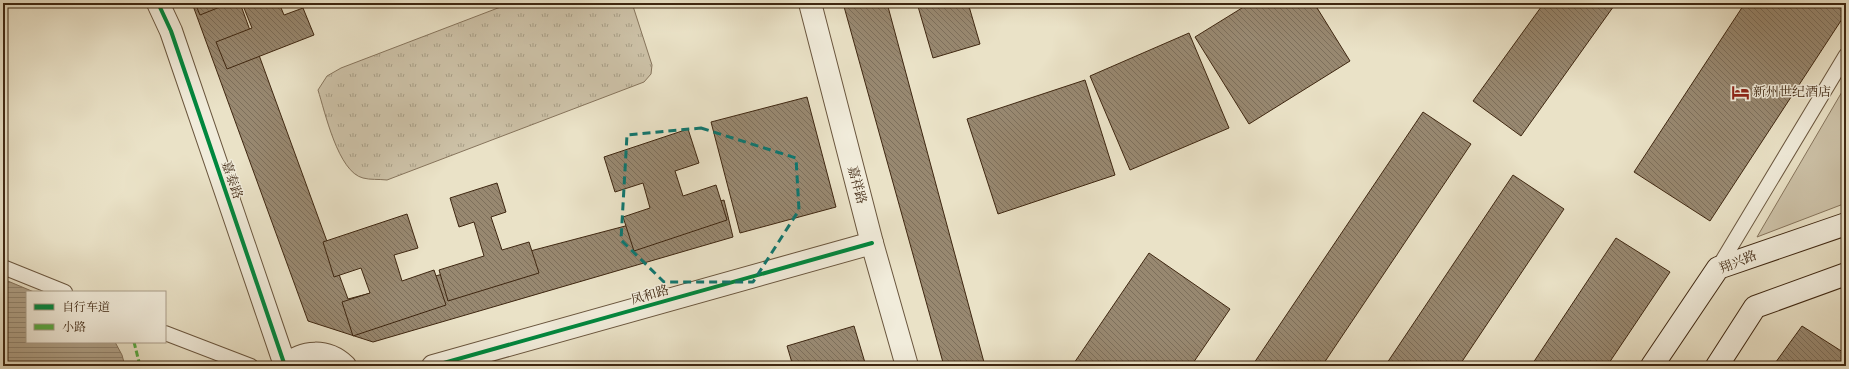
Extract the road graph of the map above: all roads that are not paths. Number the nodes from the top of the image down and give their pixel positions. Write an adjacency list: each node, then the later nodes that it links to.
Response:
1 (158, 3): 12 (street, 嘉泰路)
2 (810, 3): 5 (street, 嘉祥路)
3 (1846, 55): 7 (lane)
4 (1846, 224): 7 (street, 翔兴路)
5 (872, 243): 14 (street, 凤和路); 15 (street, 嘉祥路)
6 (3, 267): 9 (lane)
7 (1718, 268): 16 (street, 翔兴路)
8 (1846, 274): 17 (street)
9 (63, 291)
10 (166, 333): 11 (lane)
11 (251, 366)
12 (285, 366): 13 (street)
13 (345, 366)
14 (433, 366)
15 (907, 366)
16 (1652, 366)
17 (1717, 366)

